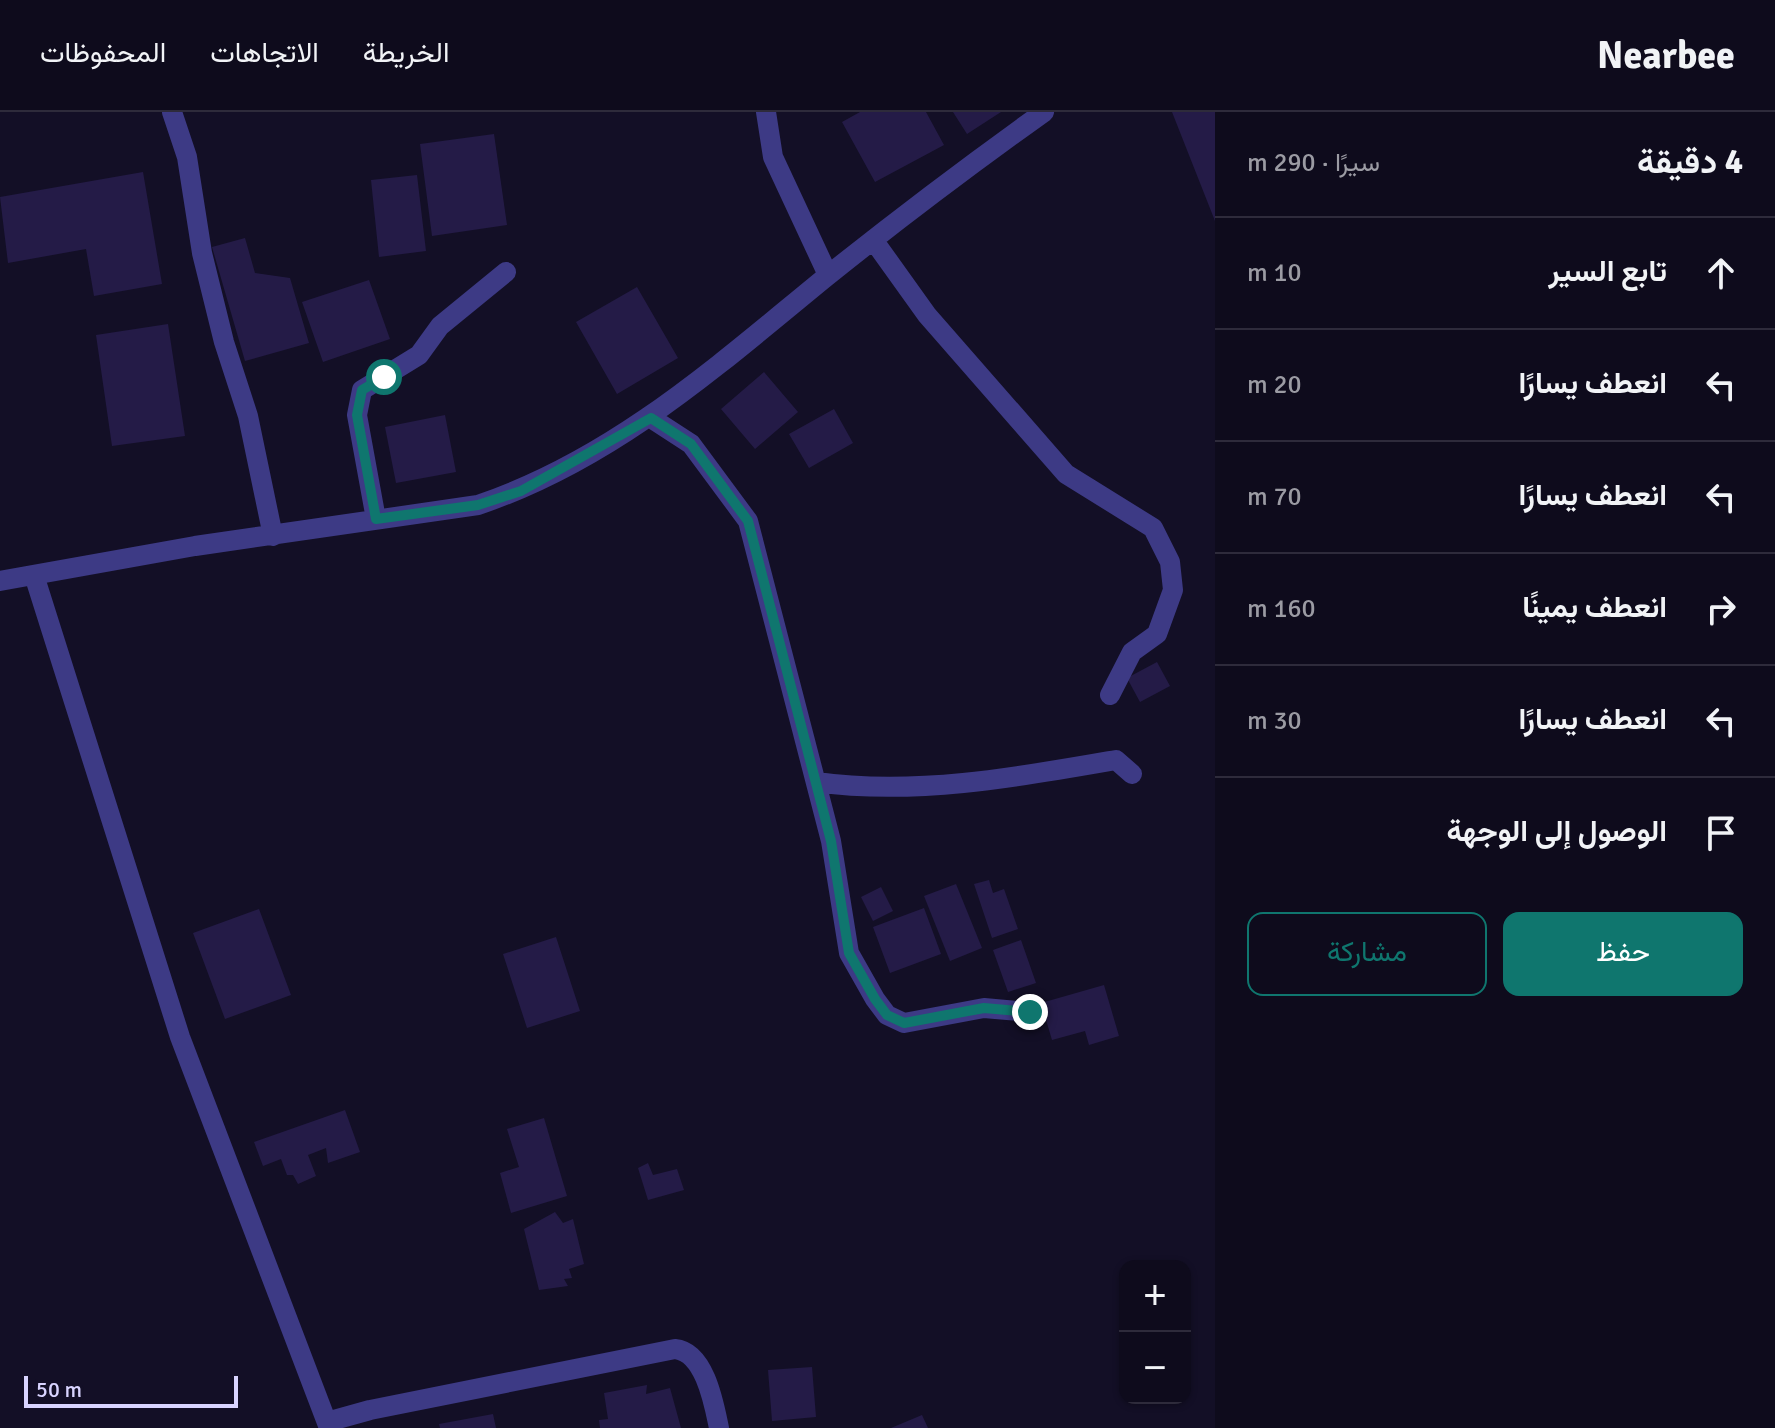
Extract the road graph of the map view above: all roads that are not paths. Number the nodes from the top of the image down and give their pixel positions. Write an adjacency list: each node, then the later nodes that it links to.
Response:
1 (172, 112): 9 (street)
2 (766, 112): 6 (street)
3 (1044, 112): 4 (street)
4 (874, 241): 6 (street); 12 (street)
5 (506, 272): 8 (street)
6 (828, 275): 7 (street)
7 (651, 418): 8 (street); 14 (street)
8 (376, 519): 9 (street)
9 (273, 536): 10 (street)
10 (34, 575): 11 (street); 16 (street)
11 (0, 581)
12 (1110, 695)
13 (1132, 774): 14 (street)
14 (816, 782): 15 (street)
15 (1030, 1012)
16 (328, 1425): 17 (street)
17 (719, 1428)

